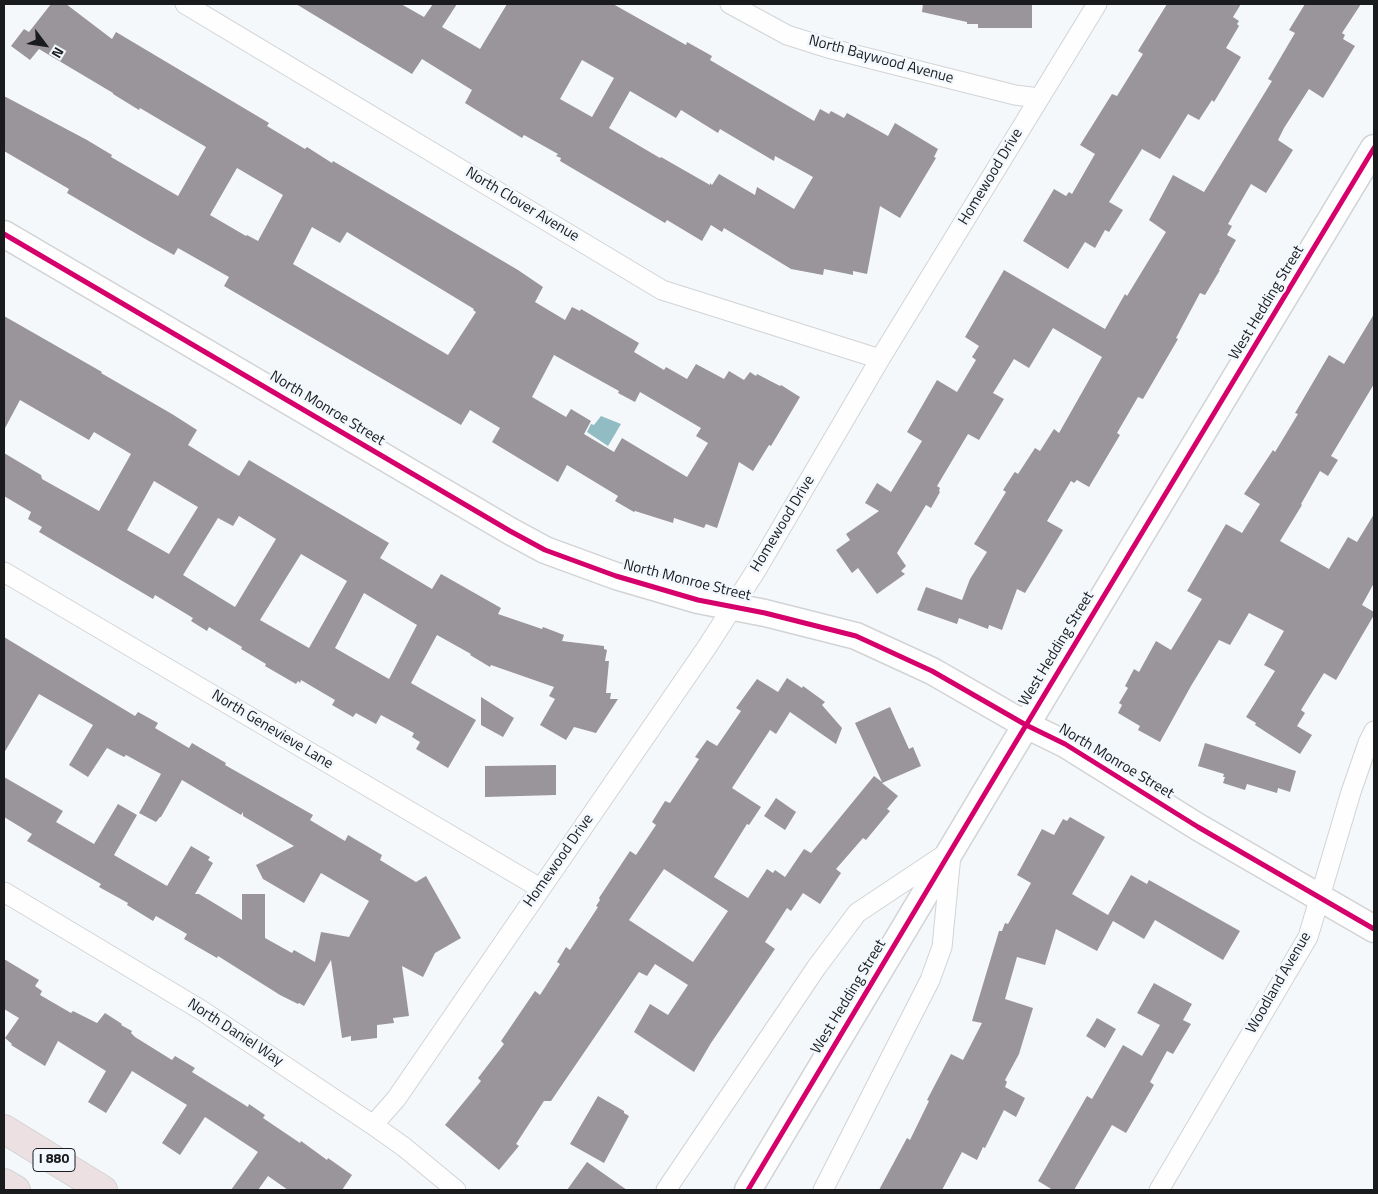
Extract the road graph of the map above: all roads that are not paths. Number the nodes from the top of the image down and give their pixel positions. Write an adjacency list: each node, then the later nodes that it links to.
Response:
1 (185, 4): 7 (street, North Clover Avenue)
2 (730, 4): 4 (street, North Baywood Avenue)
3 (1097, 4): 4 (street, Homewood Drive)
4 (1039, 98): 7 (street, Homewood Drive)
5 (1374, 148): 10 (main road, West Hedding Street)
6 (4, 234): 9 (main road, North Monroe Street)
7 (880, 359): 9 (street, Homewood Drive)
8 (4, 572): 13 (street, North Genevieve Lane)
9 (732, 607): 10 (main road, North Monroe Street); 13 (street, Homewood Drive)
10 (1026, 725): 12 (main road, West Hedding Street); 15 (main road, North Monroe Street)
11 (1374, 731): 15 (street, Woodland Avenue)
12 (952, 850): 23 (street, West Hedding Street); 24 (main road, West Hedding Street); 25 (street, West Hedding Street)
13 (540, 888): 17 (street, Homewood Drive)
14 (4, 892): 17 (street, North Daniel Way)
15 (1319, 896): 16 (main road, North Monroe Street); 26 (street, Woodland Avenue)
16 (1374, 929)
17 (373, 1125): 22 (street, North Daniel Way)
18 (4, 1130): 21 (highway, I 880)
19 (4, 1183): 20 (highway)
20 (16, 1190)
21 (103, 1190)
22 (456, 1190)
23 (666, 1190)
24 (748, 1190)
25 (822, 1190)
26 (1159, 1190)

